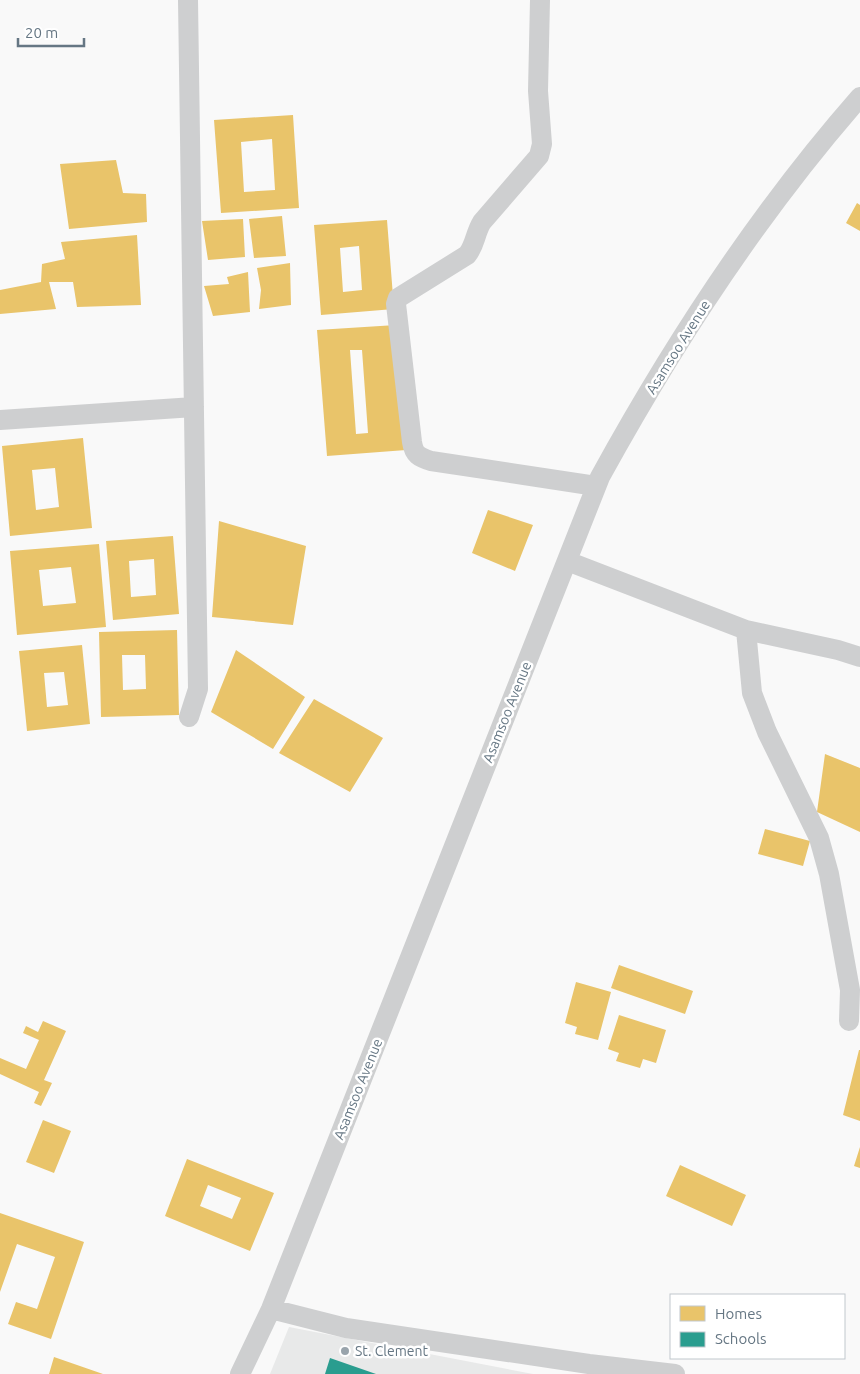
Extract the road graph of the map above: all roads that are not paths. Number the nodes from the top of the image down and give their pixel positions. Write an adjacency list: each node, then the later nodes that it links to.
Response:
1 (188, 0): 4 (street)
2 (540, 0): 6 (street)
3 (860, 98): 6 (street, Asamsoo Avenue)
4 (194, 406): 5 (street); 10 (street)
5 (0, 420)
6 (596, 486): 7 (street, Asamsoo Avenue)
7 (567, 561): 8 (street); 12 (street, Asamsoo Avenue)
8 (746, 630): 9 (street); 11 (street)
9 (860, 657)
10 (189, 717)
11 (849, 1021)
12 (271, 1309): 13 (street, Asamsoo Avenue); 14 (street)
13 (240, 1374)
14 (675, 1374)

